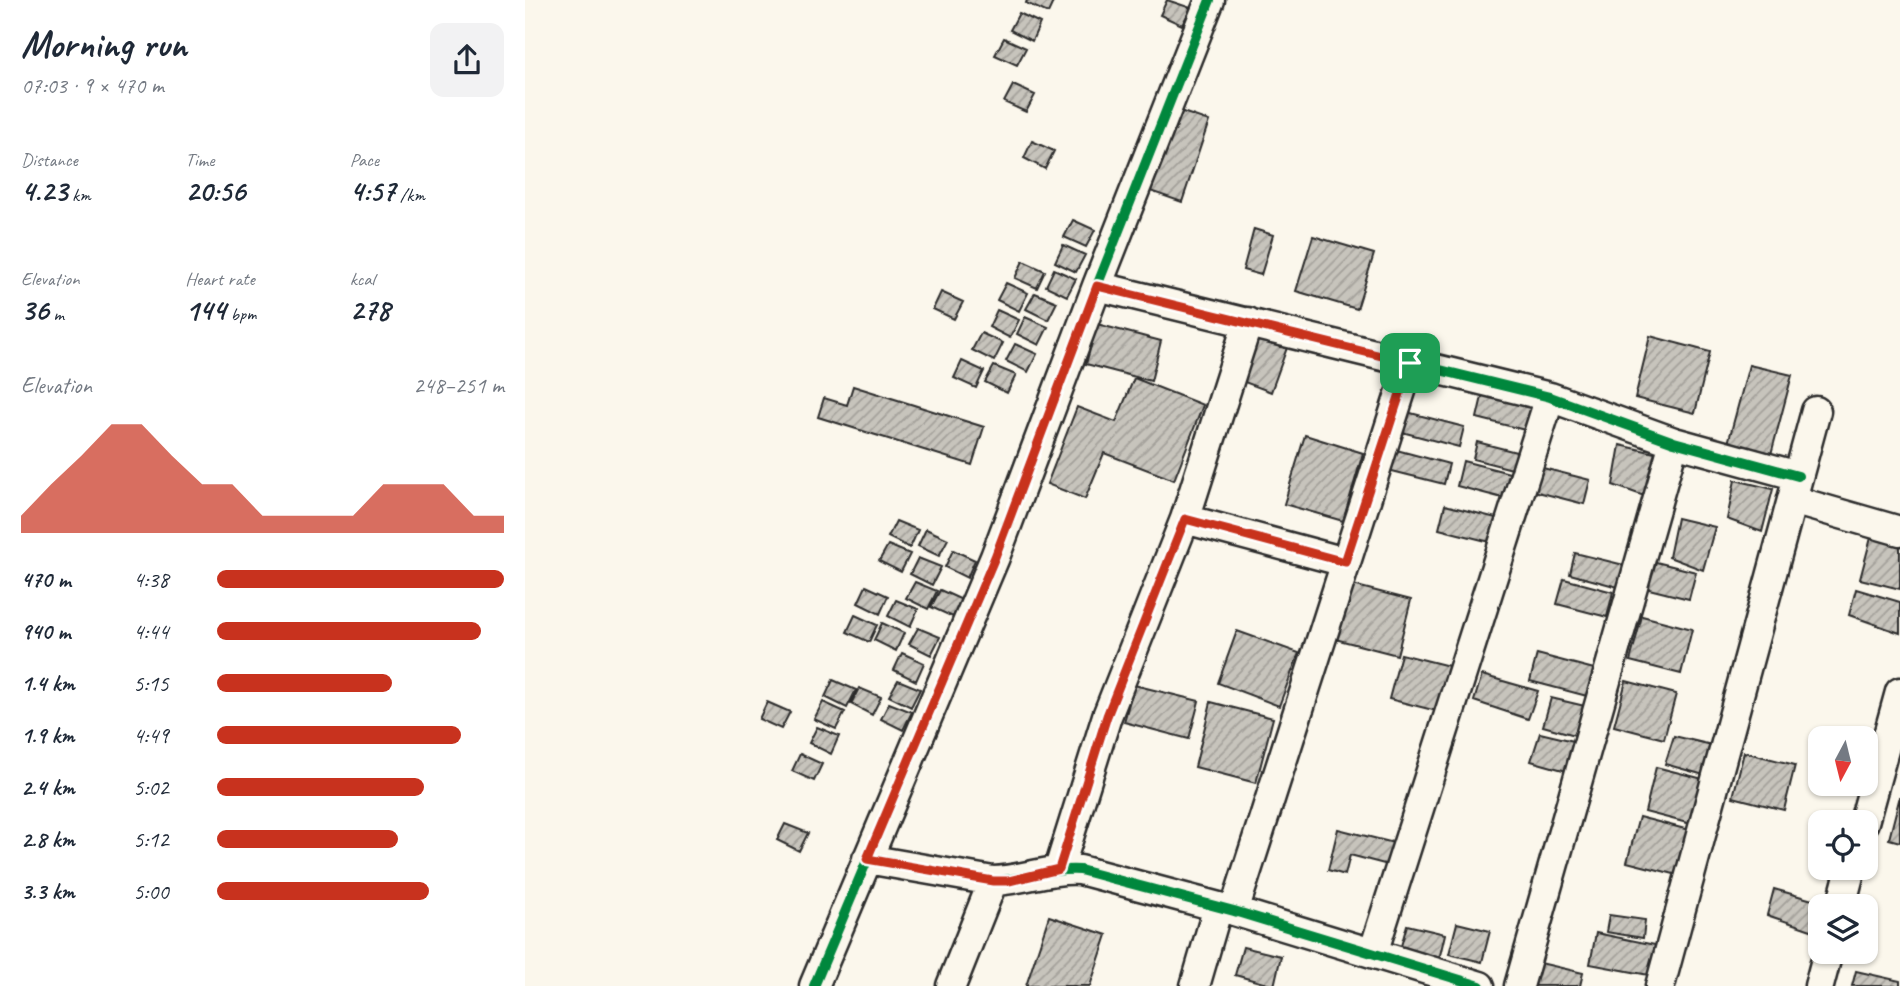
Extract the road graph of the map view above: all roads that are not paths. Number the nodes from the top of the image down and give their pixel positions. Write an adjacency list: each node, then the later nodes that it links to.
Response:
1 (1210, 0): 2 (street)
2 (1097, 286): 3 (street); 14 (street)
3 (1248, 322): 4 (street); 9 (street)
4 (1410, 363): 5 (street); 11 (street)
5 (1550, 397): 7 (street); 18 (street)
6 (1816, 411): 8 (street)
7 (1674, 442): 8 (street); 24 (street)
8 (1795, 488): 10 (street); 25 (street)
9 (1185, 519): 11 (street); 15 (street)
10 (1900, 531)
11 (1345, 562): 17 (street)
12 (1900, 692): 13 (street)
13 (1867, 810)
14 (867, 859): 16 (street); 20 (street)
15 (1059, 869): 16 (street); 17 (street)
16 (993, 881): 21 (street)
17 (1226, 909): 18 (street); 22 (street)
18 (1373, 953): 23 (street)
19 (1824, 964): 26 (street)
20 (814, 986)
21 (951, 986)
22 (1195, 986)
23 (1480, 986)
24 (1518, 986)
25 (1660, 986)
26 (1818, 986)

